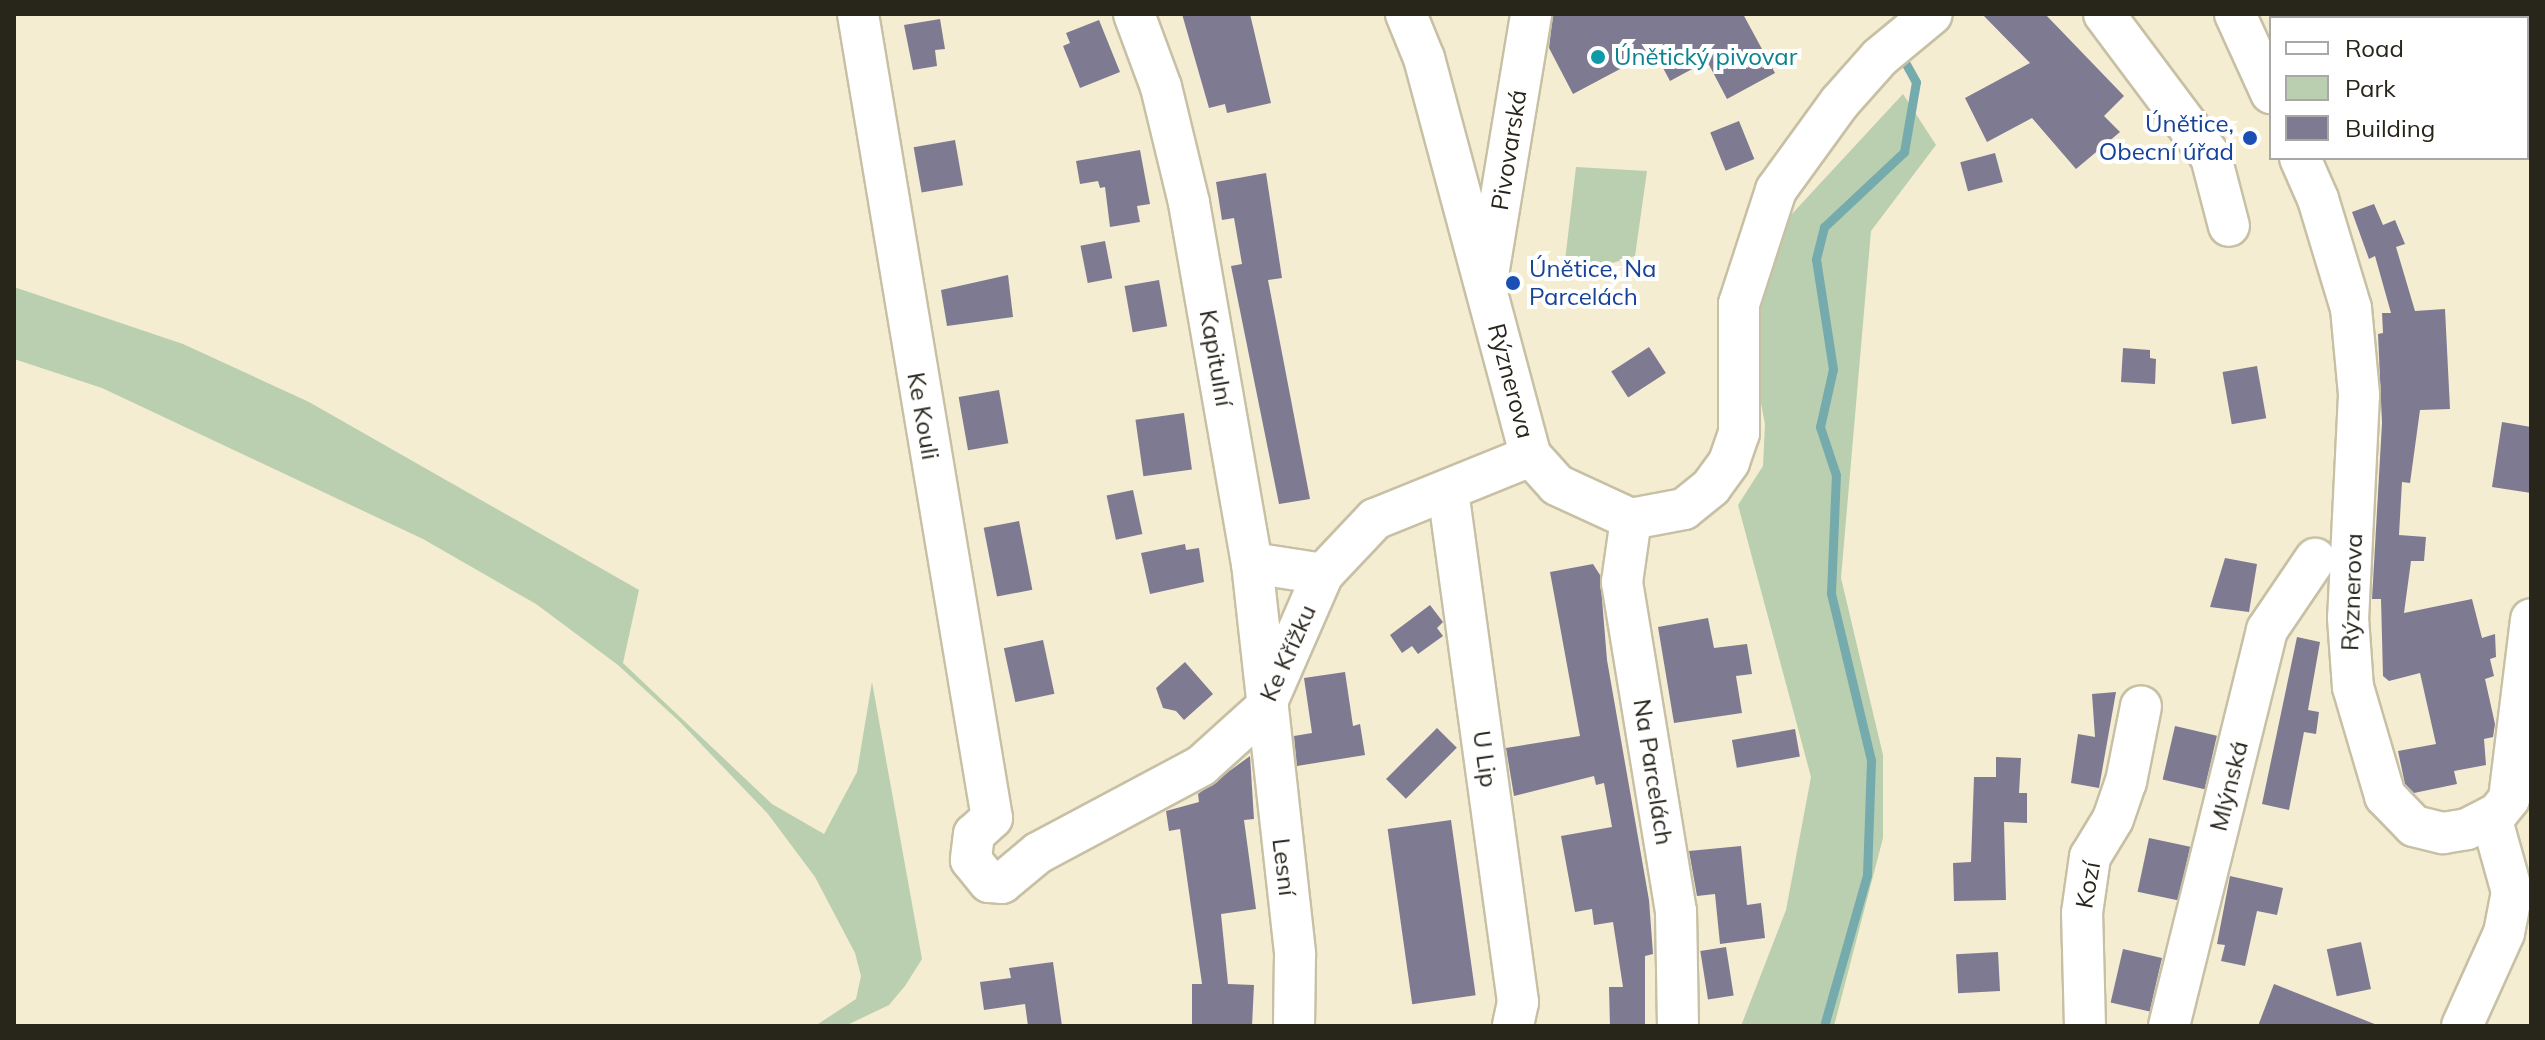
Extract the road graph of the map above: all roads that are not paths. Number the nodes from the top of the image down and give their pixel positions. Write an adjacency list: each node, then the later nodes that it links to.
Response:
1 (858, 14): 22 (street, Ke Kouli)
2 (1134, 14): 16 (street, Kapitulní)
3 (1406, 14): 11 (street, Rýznerova)
4 (1531, 14): 11 (street, Pivovarská)
5 (2104, 14): 10 (street)
6 (2235, 14): 8 (street)
7 (1926, 15): 14 (street)
8 (2269, 89)
9 (2301, 160): 21 (street, Rýznerova)
10 (2229, 226)
11 (1486, 287): 12 (street, Rýznerova)
12 (1531, 456): 13 (street, Ke Křížku); 14 (street, Rýznerova)
13 (1448, 491): 17 (street, Ke Křížku); 24 (street, U Lip)
14 (1631, 519): 25 (street, Na Parcelách)
15 (2315, 559): 27 (street, Mlýnská)
16 (1252, 563): 17 (street); 20 (street, Kapitulní)
17 (1323, 574): 20 (street, Ke Křížku)
18 (2531, 619): 21 (street)
19 (2141, 706): 26 (street, Kozí)
20 (1264, 709): 22 (street, Ke Křížku); 23 (street, Lesní)
21 (2491, 817): 28 (street)
22 (1038, 853)
23 (1294, 1026)
24 (1513, 1026)
25 (1678, 1026)
26 (2085, 1026)
27 (2169, 1026)
28 (2462, 1026)

